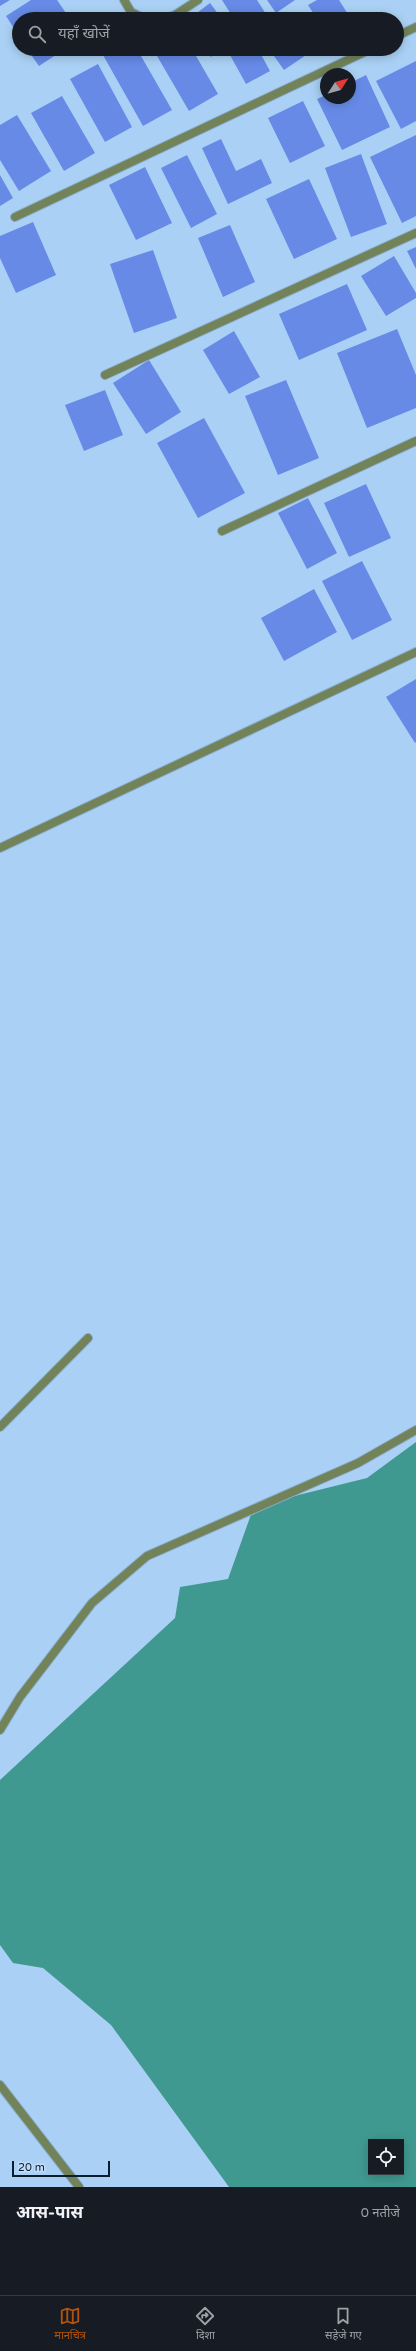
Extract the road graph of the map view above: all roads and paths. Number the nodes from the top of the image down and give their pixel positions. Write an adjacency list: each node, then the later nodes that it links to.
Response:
1 (124, 0): 3 (street)
2 (198, 0): 4 (street)
3 (131, 12)
4 (180, 12)
5 (416, 27): 6 (street)
6 (404, 33)
7 (356, 56): 8 (street)
8 (15, 217)
9 (416, 233): 10 (street)
10 (105, 376)
11 (416, 441): 12 (street)
12 (222, 531)
13 (416, 652): 14 (street)
14 (0, 848)
15 (88, 1338): 16 (street)
16 (0, 1427)
17 (416, 1430): 18 (street)
18 (0, 1730)
19 (0, 2085): 20 (street)
20 (79, 2187)

